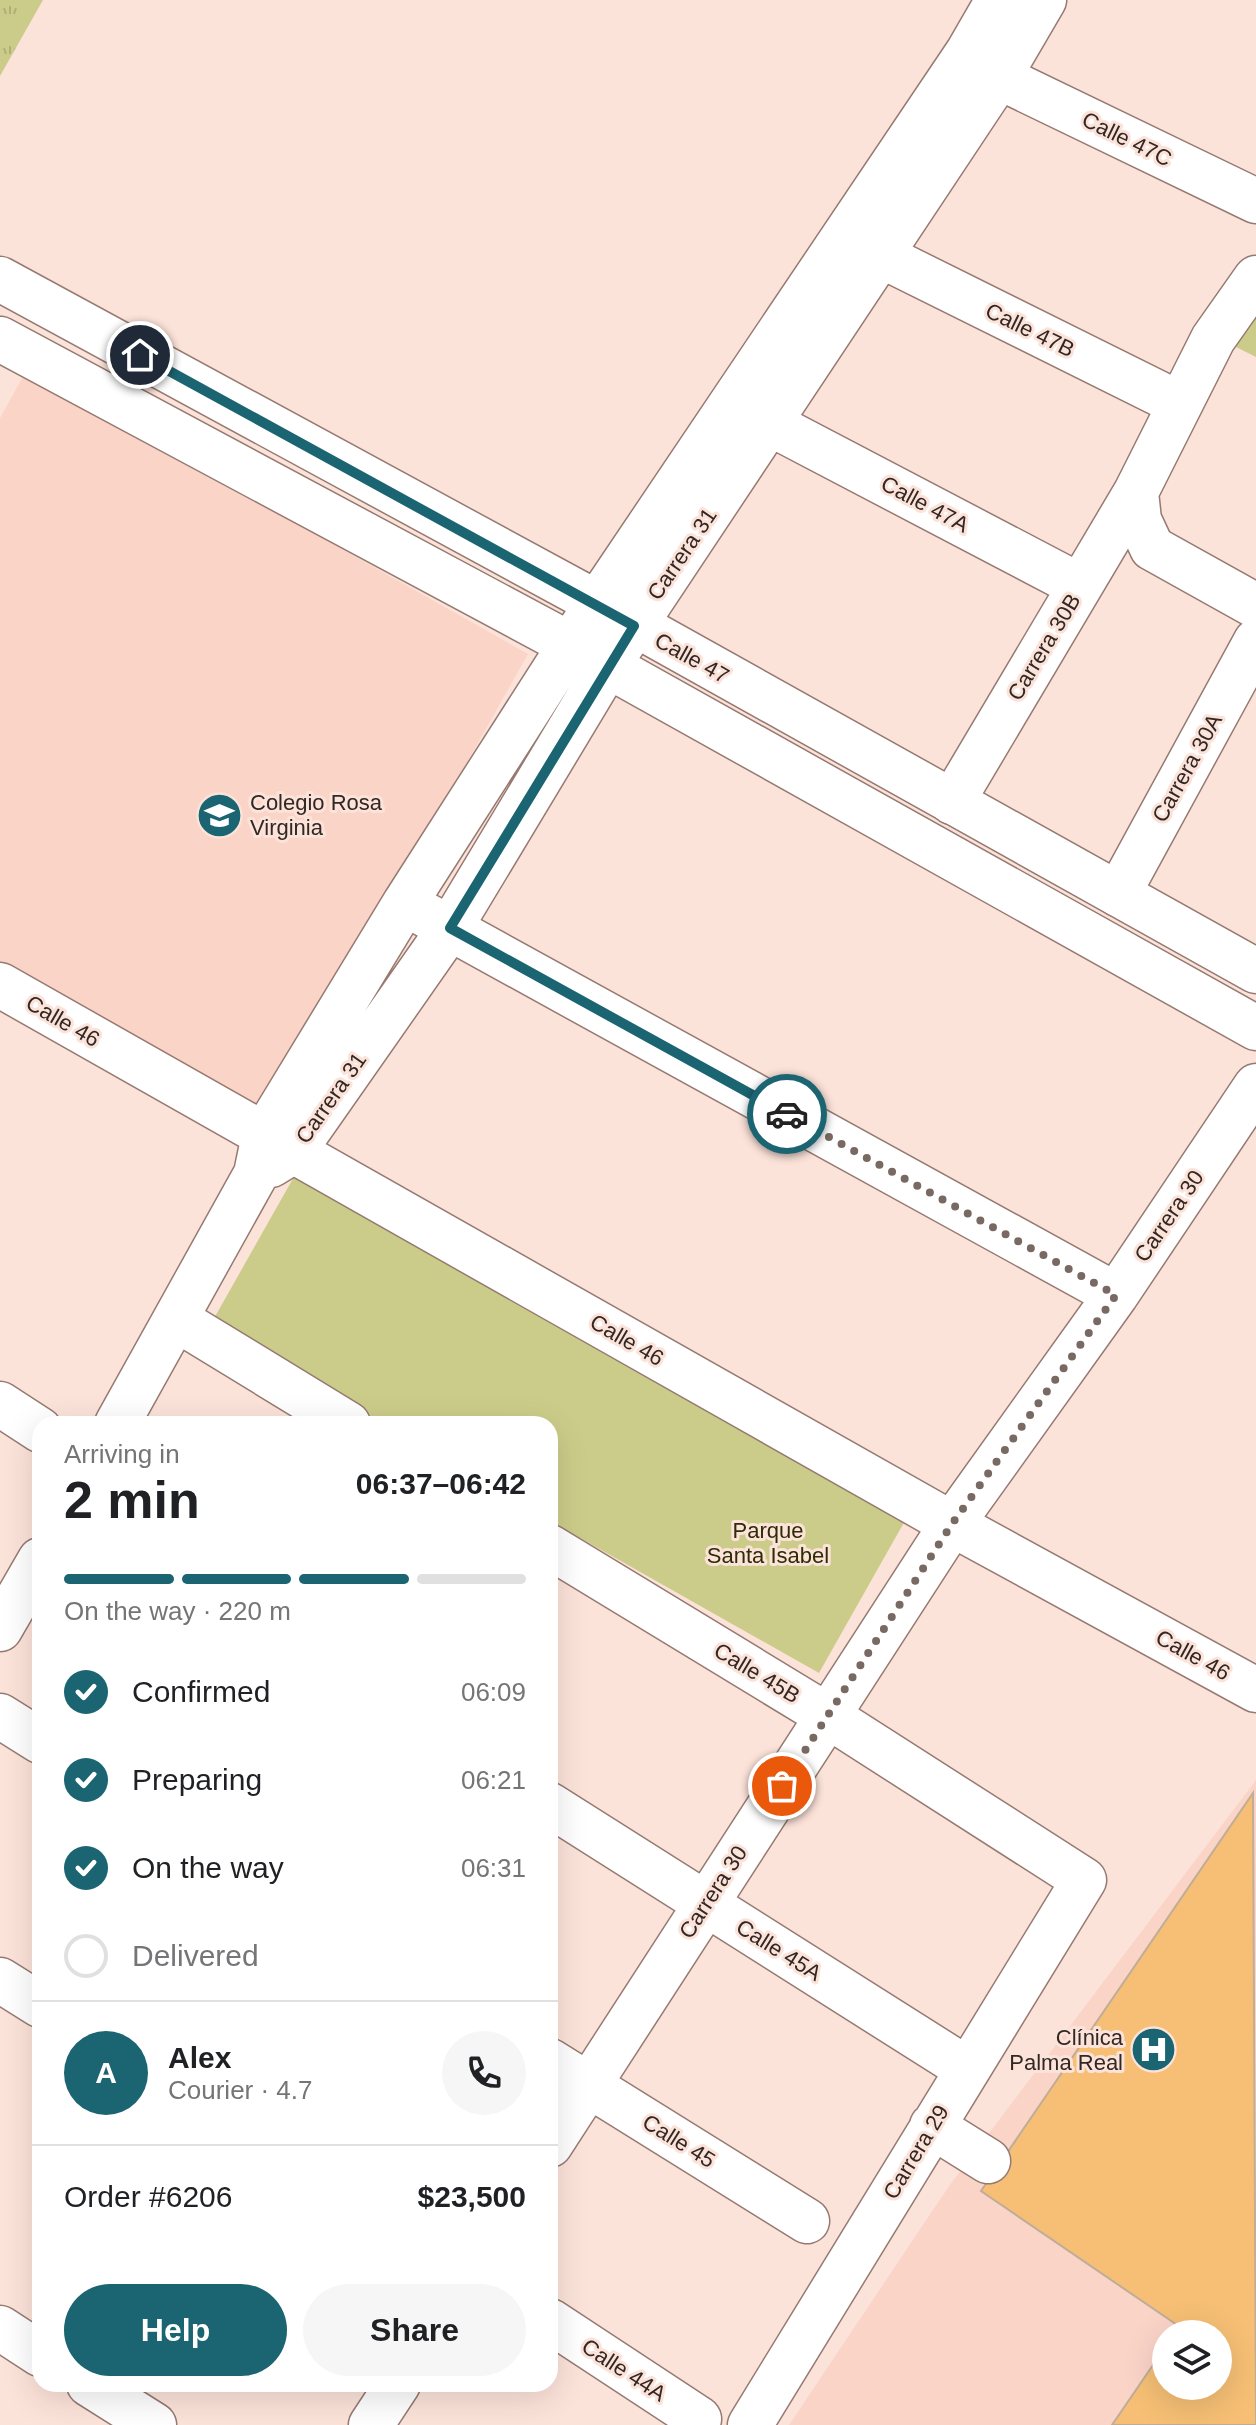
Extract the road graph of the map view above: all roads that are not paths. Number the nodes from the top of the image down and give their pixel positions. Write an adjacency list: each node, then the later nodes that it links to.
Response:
1 (998, 0): 5 (street, Carrera 31)
2 (1044, 0): 3 (street, Carrera 31)
3 (999, 77): 4 (street, Calle 47C); 5 (street, Carrera 31)
4 (1256, 201)
5 (855, 270): 9 (street, Calle 47B); 10 (street, Carrera 31); 13 (street, Carrera 31)
6 (1256, 278): 9 (street, Carrera 30B)
7 (0, 279): 13 (street, Calle 47)
8 (0, 339): 17 (street)
9 (1180, 404): 11 (street, Carrera 30B)
10 (769, 423): 12 (street, Calle 47A); 15 (street, Carrera 31)
11 (1138, 506): 12 (street, Carrera 30B); 14 (street)
12 (1080, 586): 18 (street, Carrera 30B)
13 (597, 603): 15 (street, Calle 47); 17 (street, Carrera 31)
14 (1256, 606)
15 (634, 626): 17 (street, Carrera 31); 18 (street, Calle 47)
16 (1256, 641): 19 (street, Carrera 30A)
17 (589, 656): 20 (street, Carrera 31); 21 (street, Carrera 31); 24 (street)
18 (952, 802): 19 (street, Calle 47)
19 (1118, 894): 22 (street, Calle 47)
20 (405, 903): 21 (street); 26 (street, Carrera 31)
21 (450, 928): 26 (street, Carrera 31); 27 (street)
22 (1256, 971)
23 (0, 985): 26 (street, Calle 46)
24 (1256, 1028)
25 (1256, 1086): 27 (street, Carrera 30)
26 (271, 1153): 28 (street, Carrera 31); 33 (street, Calle 46)
27 (1116, 1295): 33 (street, Carrera 30)
28 (176, 1319): 30 (street, Carrera 31); 31 (street)
29 (0, 1404): 32 (street)
30 (121, 1416)
31 (335, 1416)
32 (32, 1425)
33 (952, 1524): 37 (street, Calle 46); 39 (street, Carrera 30)
34 (558, 1552): 39 (street, Calle 45B)
35 (32, 1574): 36 (street)
36 (0, 1629)
37 (1256, 1690)
38 (0, 1716): 40 (street)
39 (828, 1716): 42 (street, Calle 45B); 43 (street, Carrera 30)
40 (32, 1736)
41 (558, 1810): 43 (street, Calle 45A)
42 (1084, 1880): 47 (street, Carrera 29)
43 (705, 1903): 47 (street, Calle 45A); 48 (street, Carrera 30)
44 (0, 1980): 45 (street)
45 (32, 2000)
46 (558, 2066): 48 (street, Calle 45)
47 (967, 2069): 49 (street, Carrera 29)
48 (588, 2085): 50 (street, Carrera 30); 52 (street, Calle 45)
49 (932, 2126): 51 (street); 61 (street, Carrera 29)
50 (558, 2132)
51 (988, 2161)
52 (807, 2221)
53 (558, 2326): 58 (street, Calle 44A)
54 (0, 2328): 55 (street)
55 (32, 2349)
56 (102, 2392): 59 (street)
57 (393, 2392): 60 (street)
58 (699, 2419)
59 (154, 2425)
60 (371, 2425)
61 (750, 2425)

